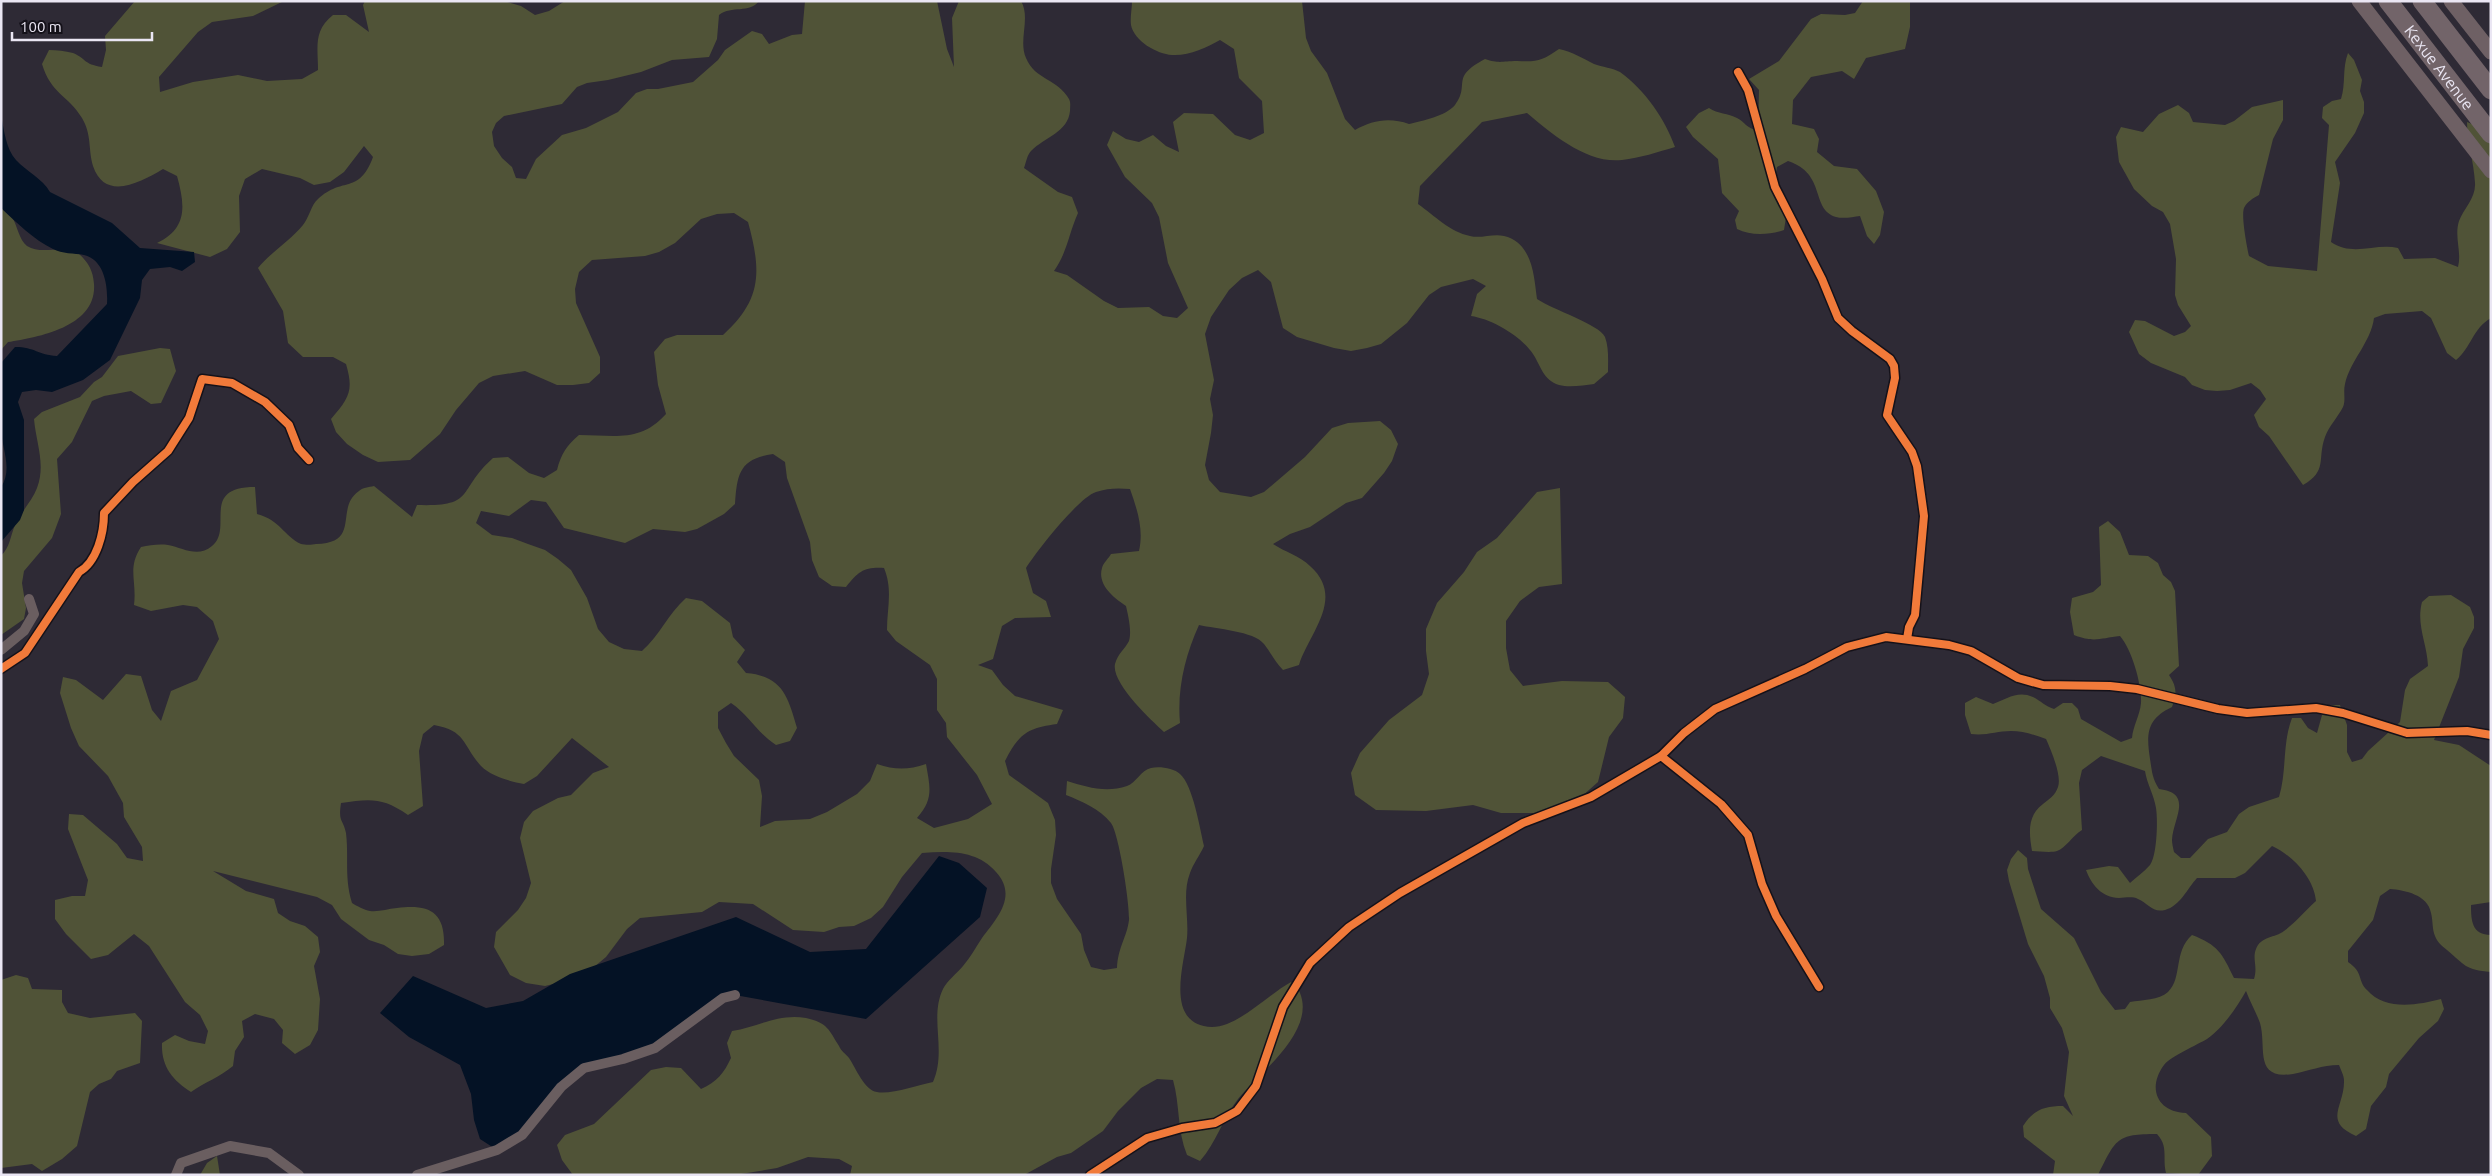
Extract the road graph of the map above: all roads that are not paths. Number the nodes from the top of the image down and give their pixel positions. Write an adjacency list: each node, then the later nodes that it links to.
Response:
1 (2359, 1): 9 (main road)
2 (2388, 1): 8 (highway, Kexue Avenue)
3 (2422, 1): 7 (highway, Kexue Avenue)
4 (2451, 1): 5 (main road)
5 (2491, 52)
6 (1738, 72): 12 (street)
7 (2491, 90)
8 (2491, 134)
9 (2491, 171)
10 (309, 460): 14 (street)
11 (29, 598): 13 (street)
12 (1907, 639): 15 (street); 16 (street)
13 (1, 650)
14 (1, 669)
15 (2491, 736)
16 (1661, 756): 17 (street); 22 (street)
17 (1819, 987)
18 (735, 995): 21 (street)
19 (176, 1175): 20 (street)
20 (299, 1175)
21 (417, 1175)
22 (1090, 1175)

